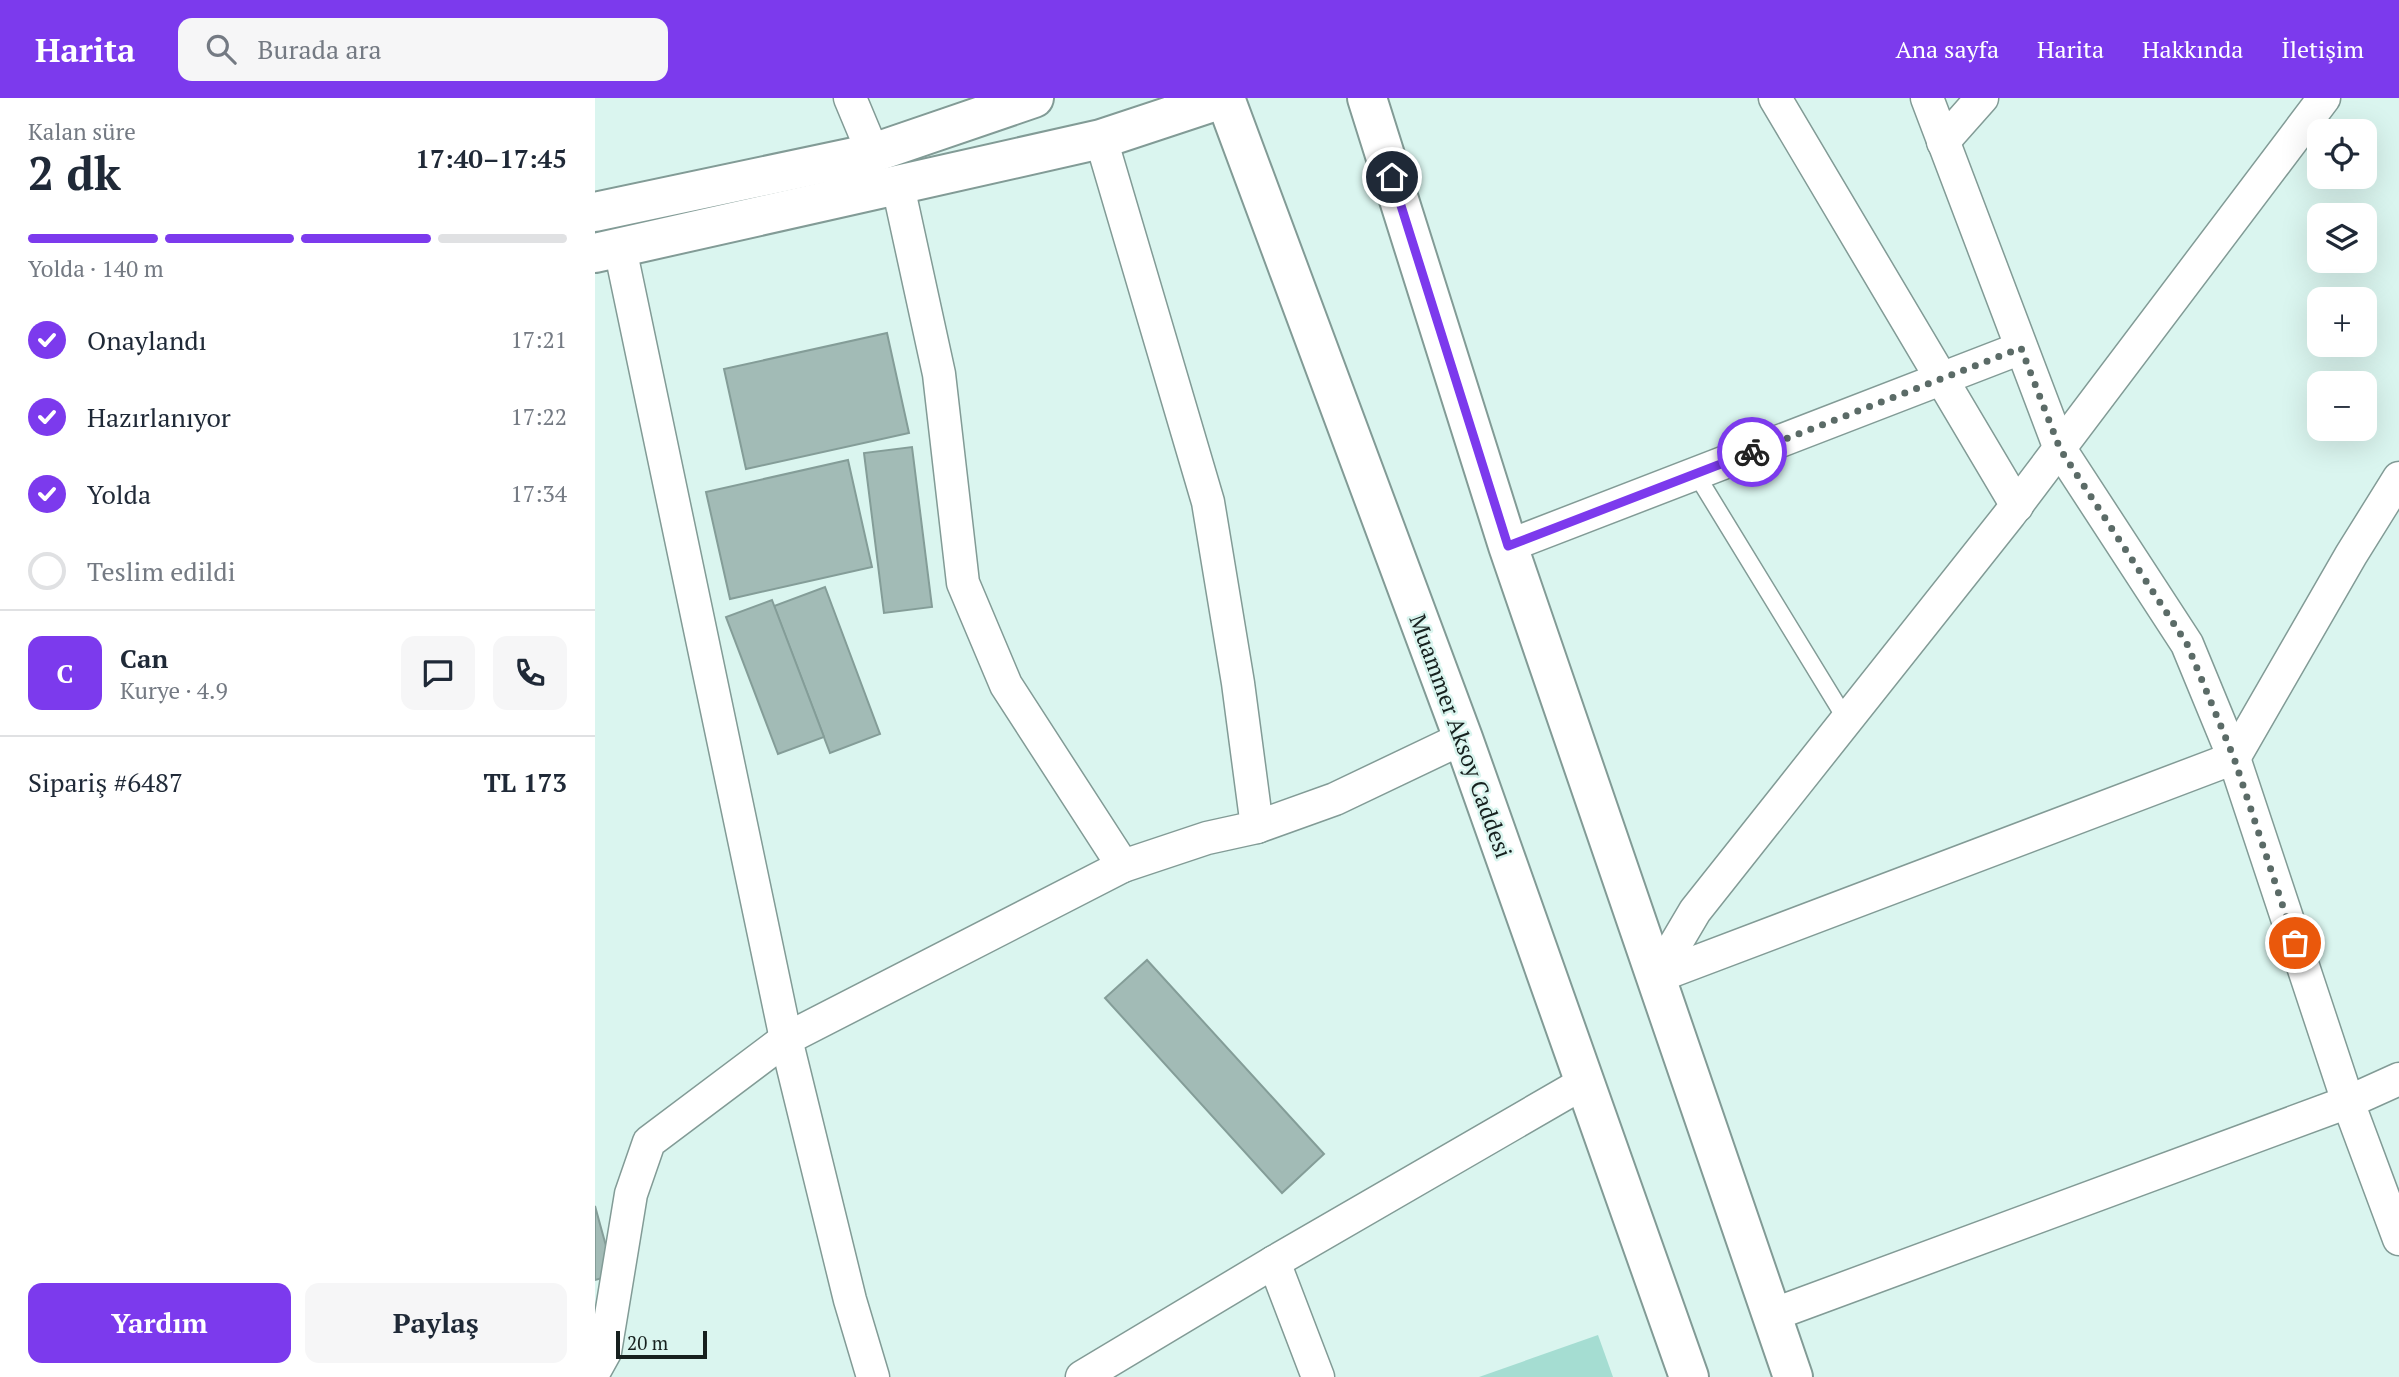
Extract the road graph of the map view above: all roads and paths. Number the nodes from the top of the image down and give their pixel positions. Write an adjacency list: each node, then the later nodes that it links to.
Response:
1 (850, 98): 11 (street)
2 (1034, 98): 11 (main road)
3 (1225, 98): 9 (main road); 23 (main road, Muammer Aksoy Caddesi)
4 (1367, 98): 21 (main road)
5 (1775, 98): 16 (street)
6 (1927, 98): 10 (street)
7 (1982, 98): 10 (street)
8 (2324, 98): 17 (street)
9 (1101, 139): 12 (main road); 25 (street)
10 (1943, 142): 15 (street)
11 (873, 153): 13 (main road)
12 (898, 186): 14 (main road); 26 (street)
13 (595, 212)
14 (607, 251): 28 (street)
15 (2021, 348): 16 (street); 17 (street)
16 (1943, 380): 18 (street); 20 (street)
17 (2060, 449): 20 (street); 24 (street)
18 (1696, 474): 21 (street); 22 (lane)
19 (2399, 478): 24 (street)
20 (2017, 506): 22 (street)
21 (1508, 546): 27 (main road)
22 (1847, 721): 27 (street)
23 (1463, 738): 25 (street); 30 (main road, Muammer Aksoy Caddesi)
24 (2234, 758): 27 (street); 31 (street)
25 (1257, 827): 26 (street)
26 (1123, 866): 28 (street)
27 (1656, 977): 34 (main road)
28 (786, 1039): 35 (street); 36 (street)
29 (2399, 1079): 31 (street)
30 (1585, 1083): 33 (street); 39 (main road, Muammer Aksoy Caddesi)
31 (2348, 1102): 32 (street); 34 (street)
32 (2399, 1239)
33 (1274, 1262): 37 (street); 38 (street)
34 (1772, 1315): 40 (main road)
35 (595, 1370)
36 (873, 1377)
37 (1082, 1377)
38 (1318, 1377)
39 (1689, 1377)
40 (1793, 1377)

